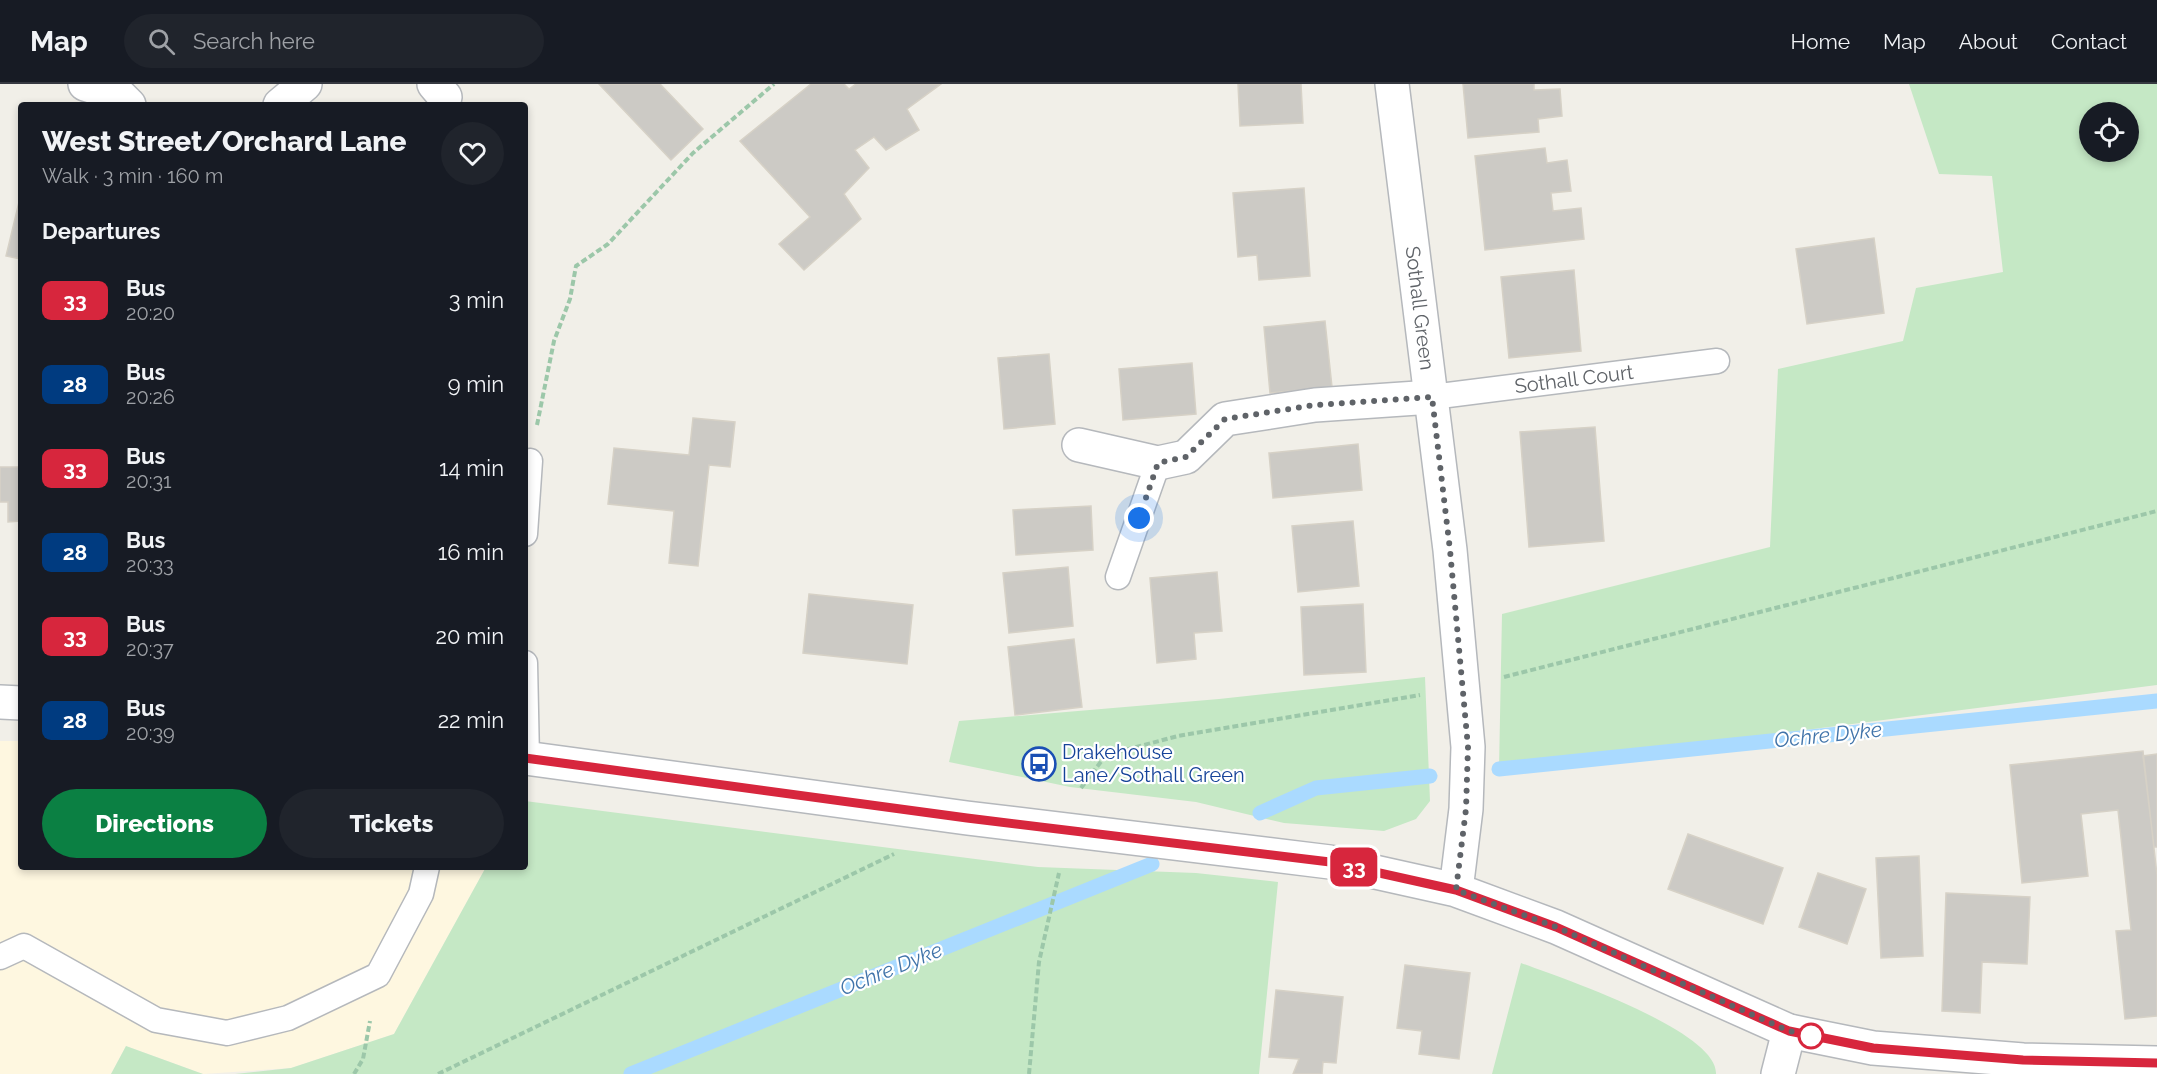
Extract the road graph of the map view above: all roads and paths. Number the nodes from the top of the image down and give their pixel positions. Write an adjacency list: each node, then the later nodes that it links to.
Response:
1 (85, 84): 5 (street)
2 (305, 84): 6 (street)
3 (774, 84): 10 (path)
4 (1392, 84): 8 (street, Sothall Green)
5 (126, 102)
6 (284, 102)
7 (1717, 361): 8 (lane, Sothall Court)
8 (1432, 397): 11 (street); 15 (street, Sothall Green)
9 (1079, 445): 11 (street)
10 (530, 461): 12 (lane)
11 (1158, 463): 14 (lane)
12 (528, 490)
13 (2157, 511): 15 (path)
14 (1118, 577)
15 (1463, 688): 19 (path); 22 (street, Sothall Green)
16 (0, 702): 17 (street)
17 (18, 703)
18 (528, 758): 19 (street)
19 (1070, 829): 22 (street); 28 (path)
20 (902, 849): 27 (path)
21 (426, 870): 23 (lane)
22 (1456, 890): 24 (street)
23 (0, 957)
24 (1789, 1031): 25 (street); 29 (street)
25 (1878, 1061): 26 (street)
26 (2157, 1063)
27 (438, 1074)
28 (1029, 1074)
29 (1778, 1074)

